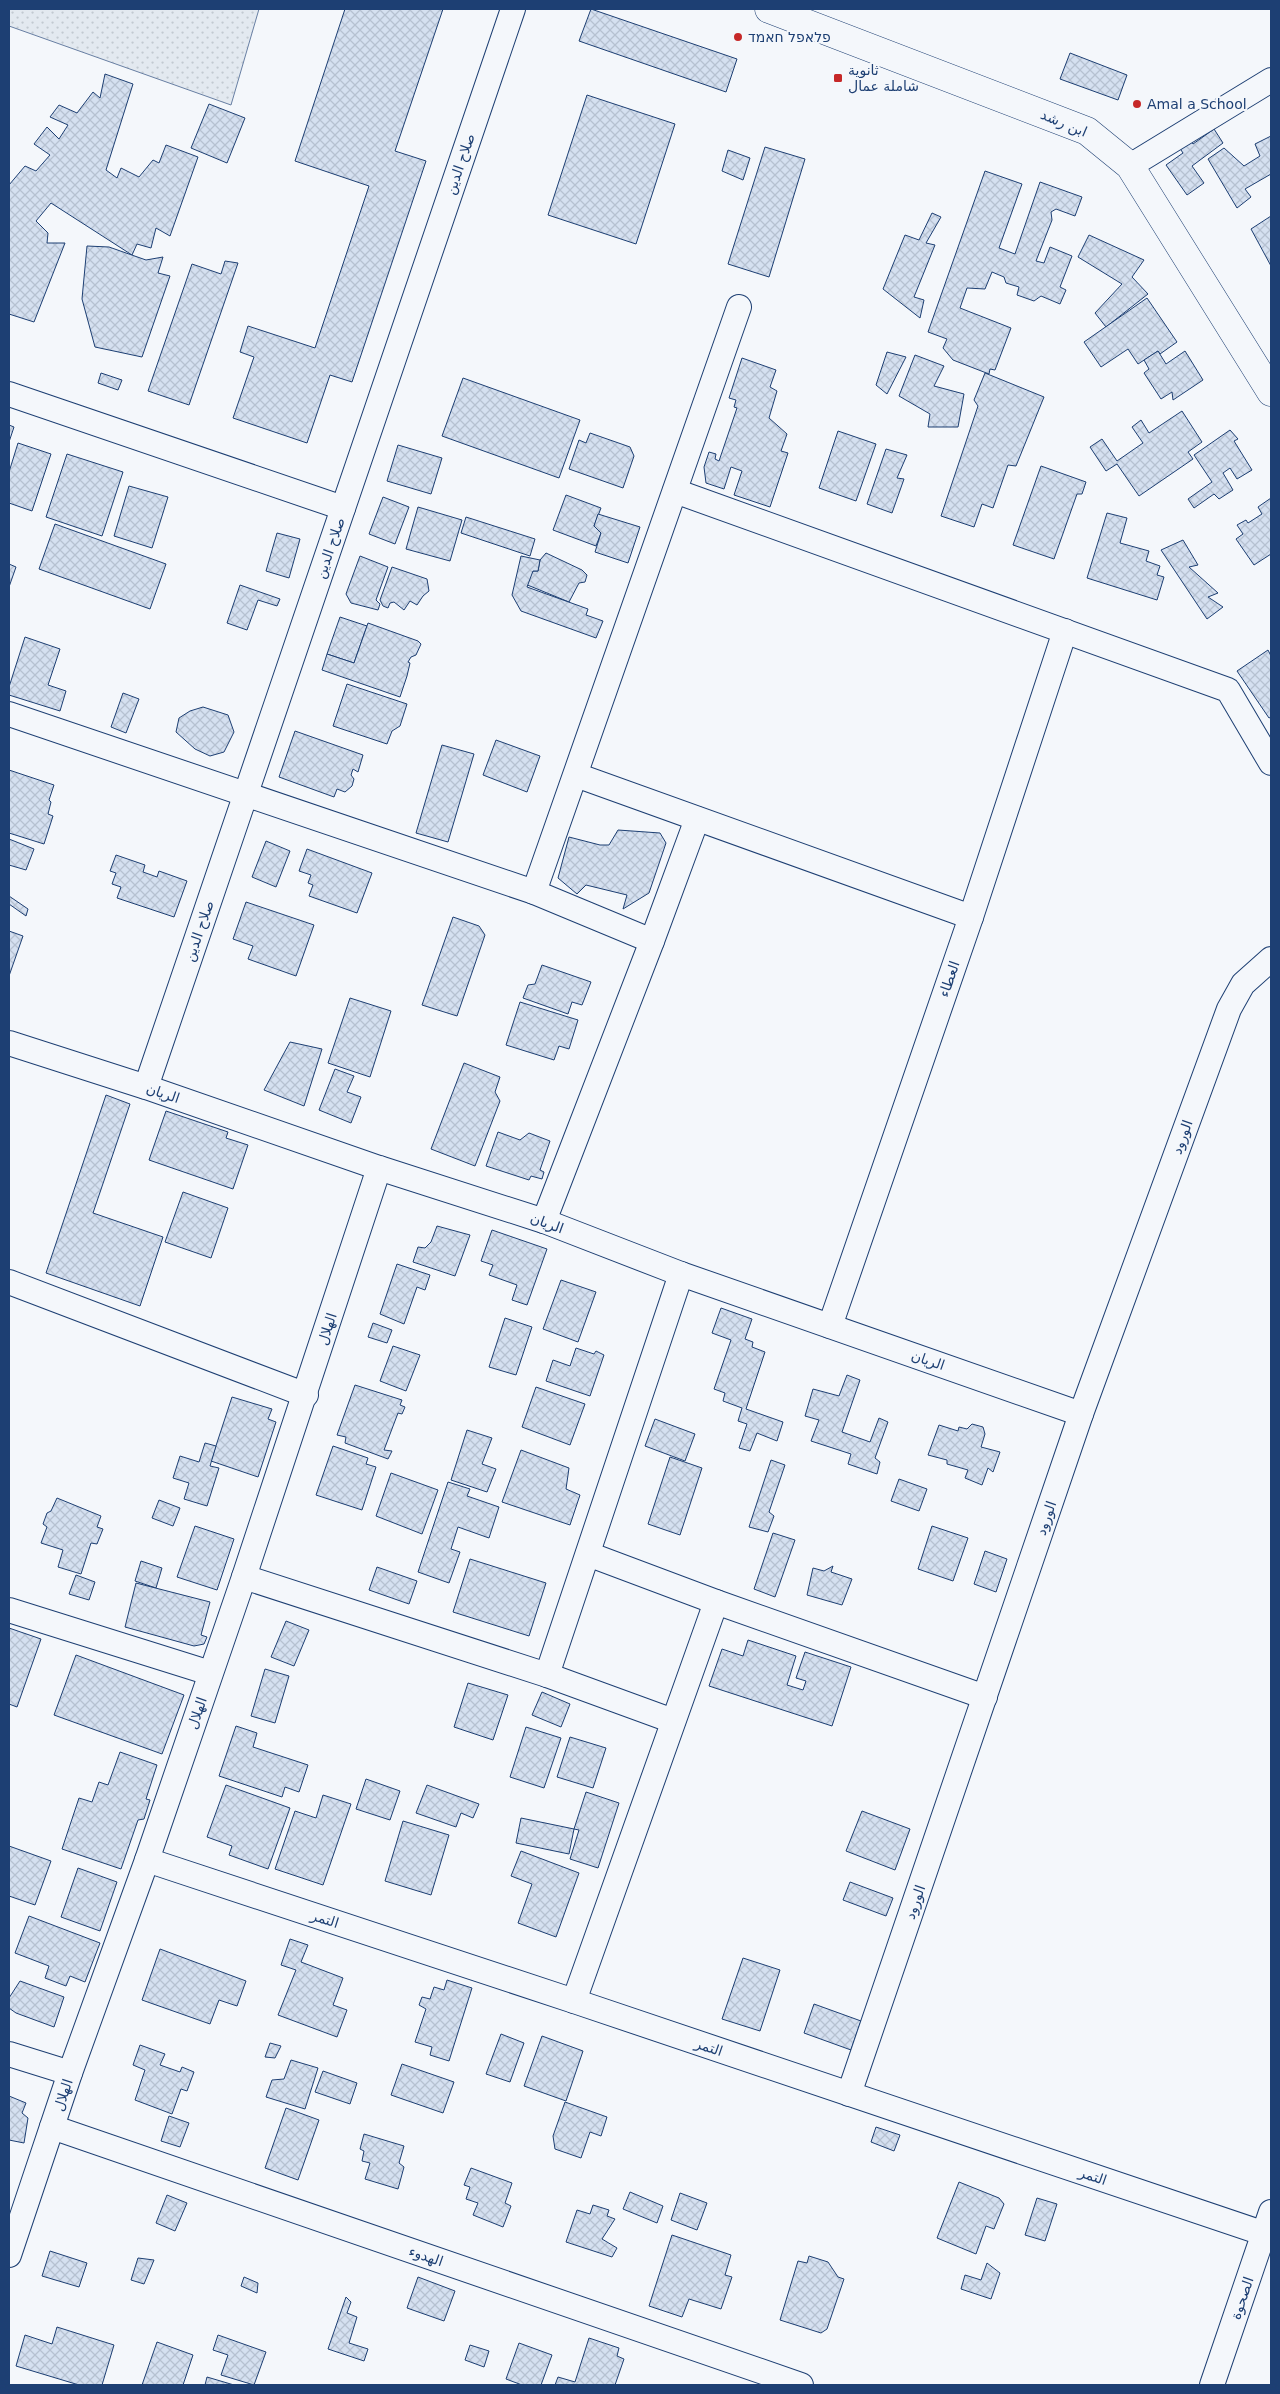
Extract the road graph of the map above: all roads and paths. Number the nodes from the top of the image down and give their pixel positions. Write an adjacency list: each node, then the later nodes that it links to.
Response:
1 (514, 9): 9 (street, صلاح الدين)
2 (769, 9): 4 (street, ابن رشد)
3 (1271, 80): 4 (street)
4 (1130, 166): 6 (street, ابن رشد)
5 (739, 307): 8 (street)
6 (1271, 392)
7 (9, 394): 9 (street)
8 (675, 491): 10 (street); 13 (street)
9 (343, 508): 14 (street, صلاح الدين)
10 (1065, 631): 12 (street); 17 (street, العطاء)
11 (9, 714): 14 (street)
12 (1271, 763)
13 (576, 775): 15 (street); 16 (street)
14 (246, 794): 16 (street); 21 (street, صلاح الدين)
15 (697, 819): 17 (street); 18 (street)
16 (534, 892): 18 (street)
17 (971, 917): 26 (street, العطاء)
18 (652, 941): 23 (street)
19 (1271, 959): 28 (street, الورود)
20 (9, 1043): 21 (street, الريان)
21 (146, 1087): 22 (street, الريان)
22 (379, 1168): 23 (street, الريان); 27 (street, الهلال)
23 (544, 1221): 24 (street, الريان)
24 (681, 1274): 26 (street, الريان); 29 (street)
25 (9, 1282): 27 (street)
26 (830, 1326): 28 (street, الريان)
27 (306, 1395): 30 (street, الهلال)
28 (1081, 1414): 35 (street, الورود)
29 (588, 1554): 31 (street); 34 (street)
30 (244, 1577): 33 (street, الهلال); 34 (street)
31 (716, 1602): 35 (street); 36 (street)
32 (9, 1610): 33 (street)
33 (210, 1673): 37 (street, الهلال)
34 (546, 1675): 36 (street)
35 (985, 1698): 41 (street, الورود)
36 (672, 1720): 38 (street)
37 (147, 1860): 38 (street, التمر); 40 (street, الهلال)
38 (574, 2001): 41 (street, التمر)
39 (9, 2054): 40 (street)
40 (70, 2073): 42 (street, الهلال)
41 (849, 2094): 43 (street, التمر)
42 (52, 2127): 44 (street, الهلال); 45 (street, الهدوء)
43 (1269, 2227): 46 (street, الصحوة)
44 (9, 2255)
45 (800, 2385)
46 (1212, 2385)

